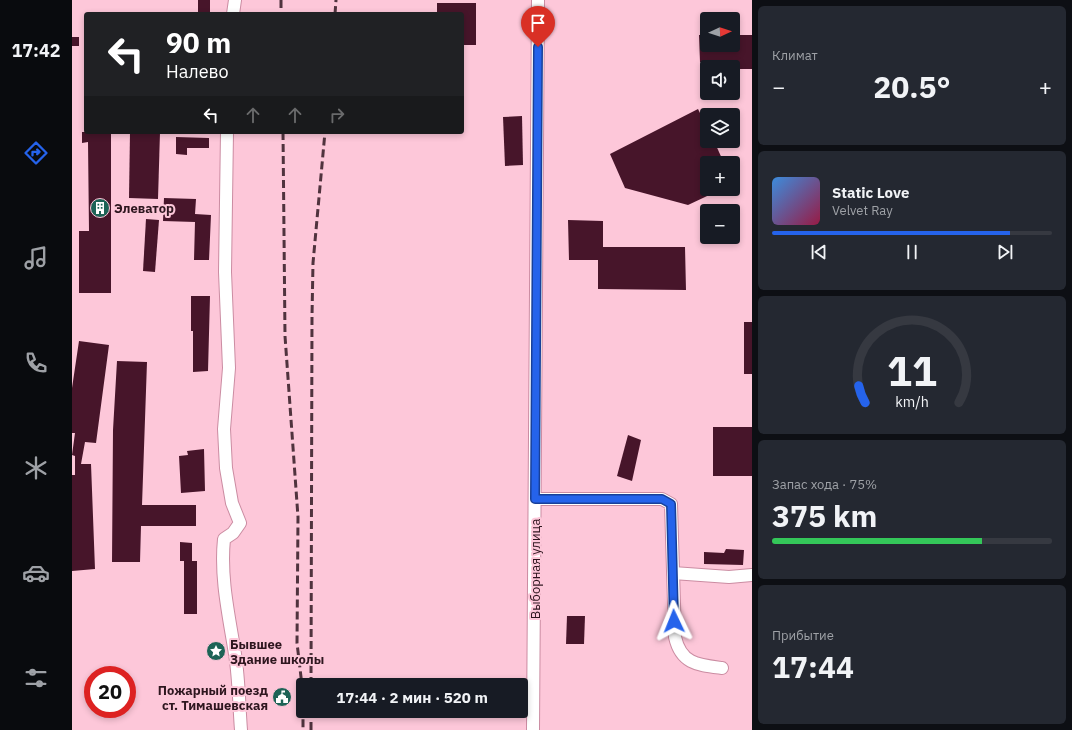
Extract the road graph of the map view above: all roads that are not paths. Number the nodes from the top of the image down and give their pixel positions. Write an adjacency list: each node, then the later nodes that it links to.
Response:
1 (235, 0): 3 (street)
2 (538, 0): 5 (street, Выборная улица)
3 (233, 12)
4 (227, 134): 9 (street)
5 (535, 499): 6 (street); 10 (street, Выборная улица)
6 (673, 574): 7 (street); 8 (street)
7 (752, 576)
8 (722, 668)
9 (241, 730)
10 (534, 730)

